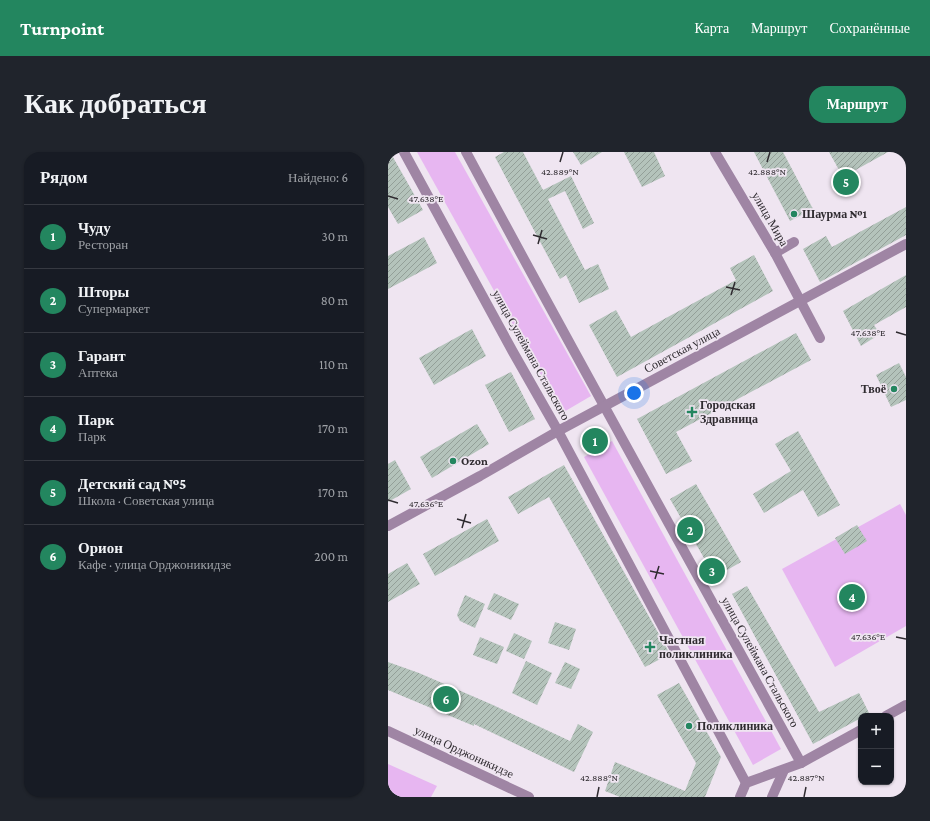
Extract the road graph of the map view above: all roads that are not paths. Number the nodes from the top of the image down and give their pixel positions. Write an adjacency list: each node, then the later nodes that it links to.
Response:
1 (404, 152): 10 (street, улица Сулеймана Стальского)
2 (466, 152): 9 (street, улица Сулеймана Стальского)
3 (715, 152): 6 (street, улица Мира)
4 (794, 242): 6 (street)
5 (906, 244): 7 (street, Советская улица)
6 (775, 253): 7 (street, улица Мира)
7 (800, 301): 8 (street, улица Мира); 9 (street, Советская улица)
8 (820, 338)
9 (603, 406): 10 (street, Советская улица); 16 (street, улица Сулеймана Стальского)
10 (558, 431): 11 (street, Советская улица); 18 (street, улица Сулеймана Стальского)
11 (388, 526)
12 (906, 705): 13 (street)
13 (891, 713)
14 (388, 732): 19 (street, улица Орджоникидзе)
15 (858, 732): 16 (street)
16 (801, 763): 17 (street)
17 (784, 770): 18 (street); 21 (street)
18 (746, 783): 20 (street)
19 (529, 797)
20 (740, 797)
21 (772, 797)

